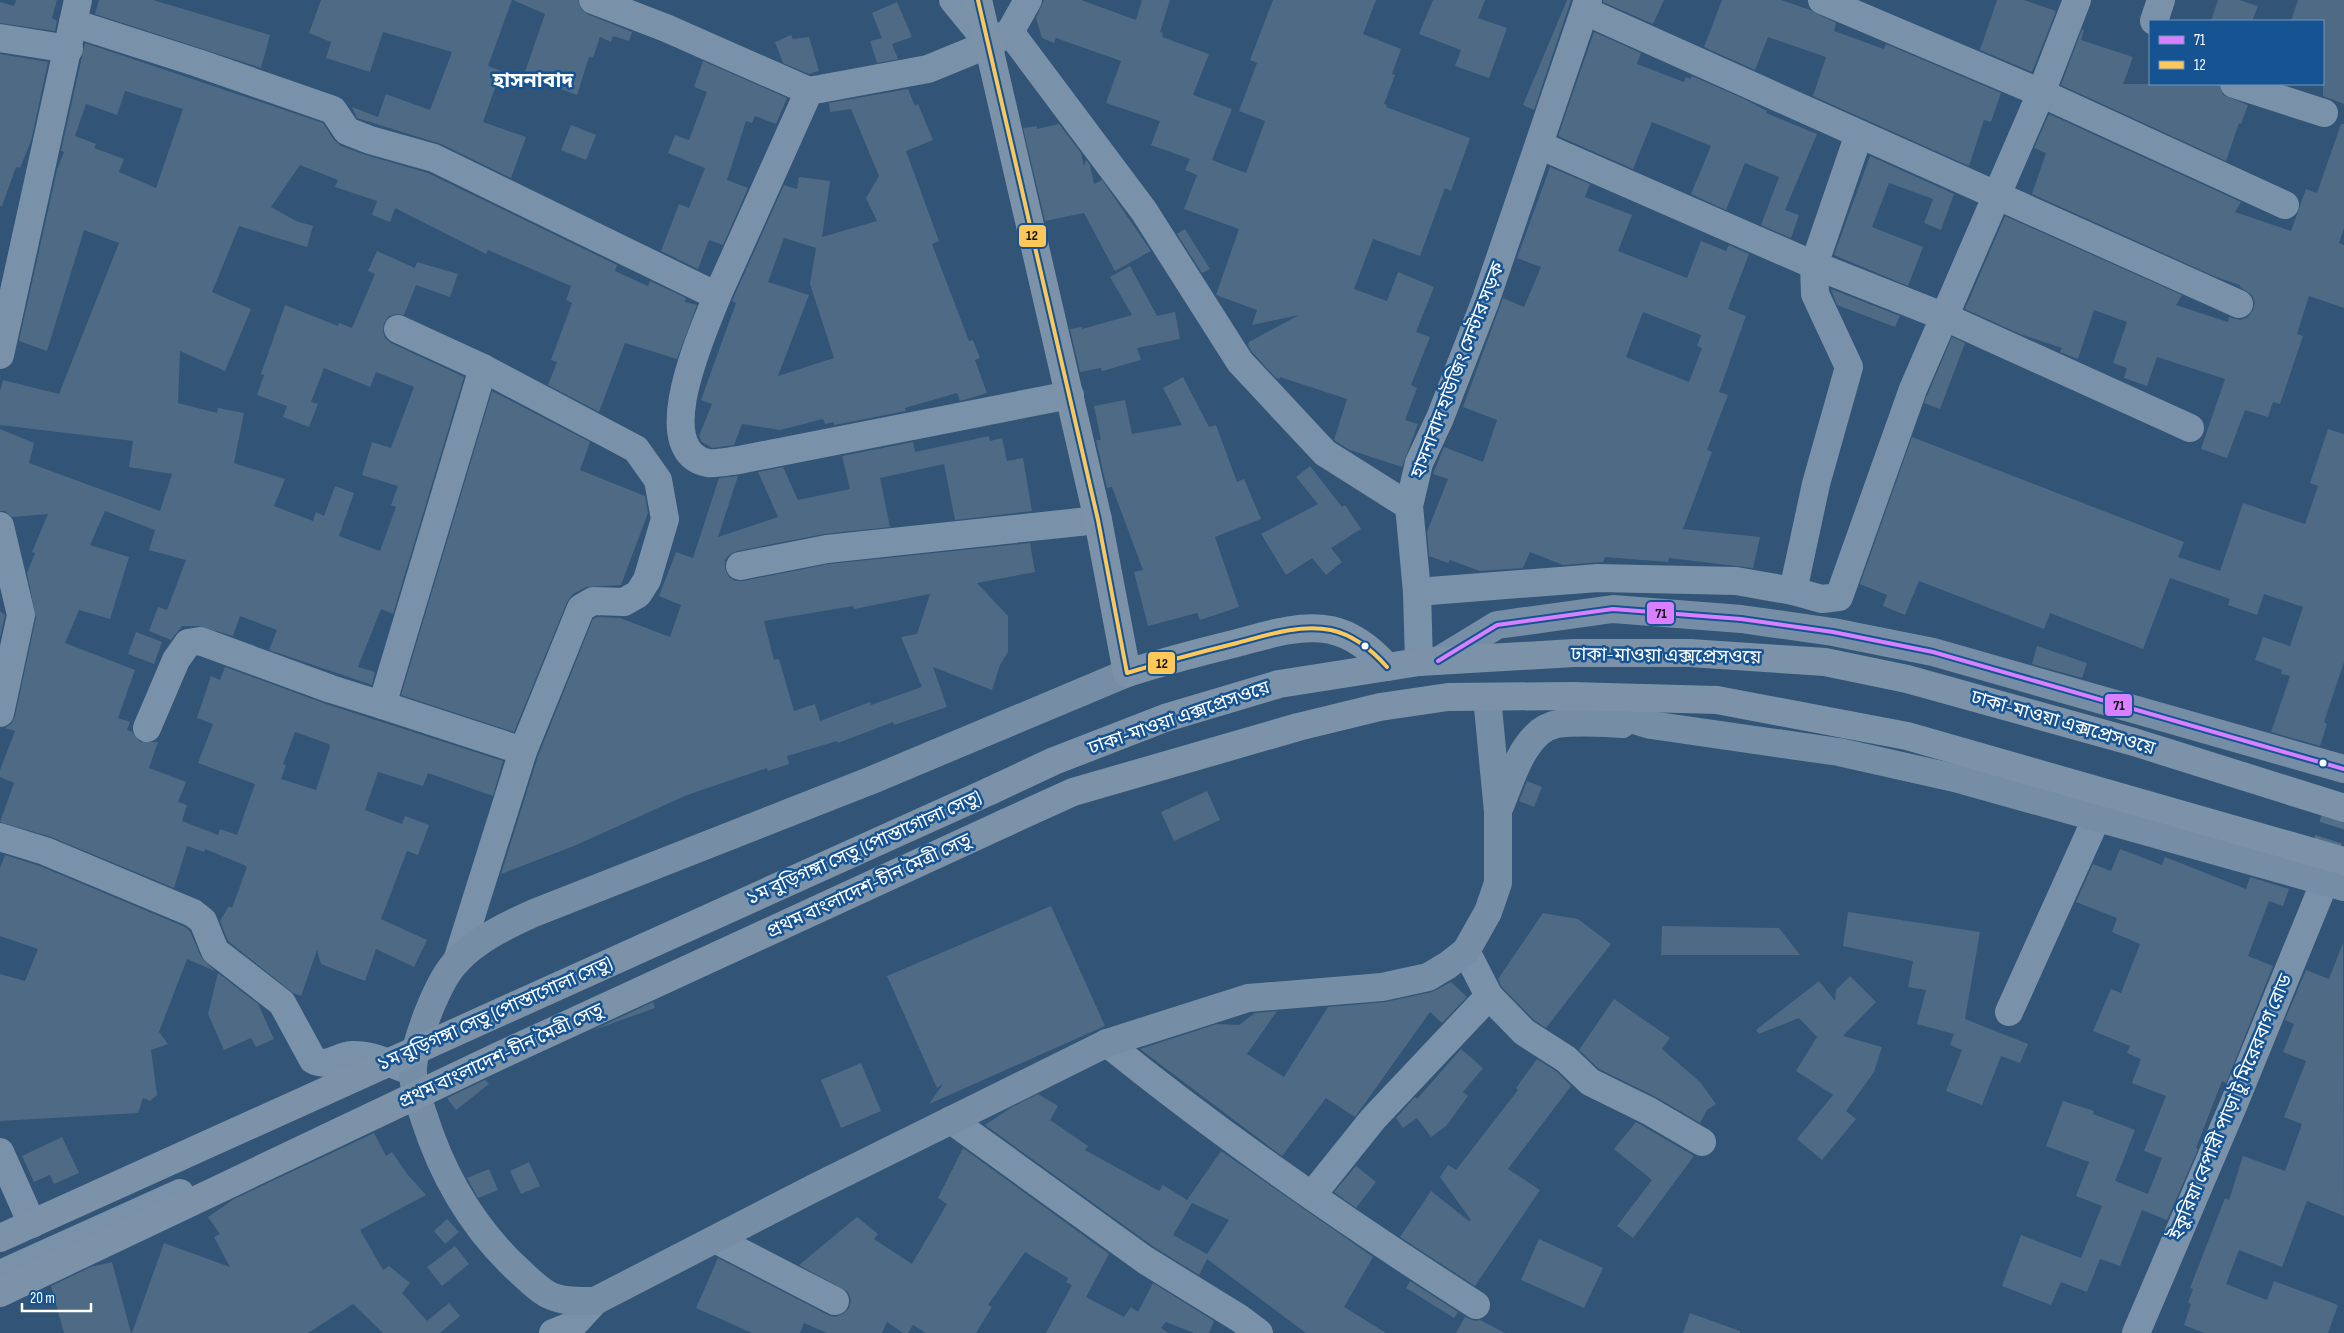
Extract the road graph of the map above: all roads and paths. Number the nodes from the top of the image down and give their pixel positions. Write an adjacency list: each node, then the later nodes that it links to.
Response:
1 (593, 0): 15 (street)
2 (953, 0): 12 (street)
3 (978, 0): 12 (highway)
4 (1028, 0): 12 (street)
5 (1822, 0): 16 (street)
6 (2077, 0): 16 (street)
7 (2162, 0): 10 (street)
8 (1586, 6): 18 (street); 19 (street, হাসনাবাদ হাউজিং সেন্টার সড়ক)
9 (76, 11): 13 (street); 23 (street)
10 (2154, 20)
11 (0, 38): 13 (street)
12 (1000, 38): 15 (street); 29 (highway); 31 (street)
13 (69, 49): 27 (street)
14 (2237, 85): 17 (street)
15 (809, 91): 23 (street)
16 (2041, 93): 20 (street); 21 (street)
17 (2324, 114)
18 (1859, 134): 20 (street); 22 (street)
19 (1539, 145): 22 (street); 31 (street, হাসনাবাদ হাউজিং সেন্টার সড়ক)
20 (1997, 197): 24 (street); 25 (street)
21 (2285, 205)
22 (1814, 265): 25 (street); 35 (street)
23 (717, 296): 29 (street)
24 (2239, 304)
25 (1945, 317): 30 (street); 35 (street)
26 (398, 328): 28 (street)
27 (0, 355)
28 (483, 368): 42 (street); 46 (street)
29 (1070, 395): 32 (highway)
30 (2190, 428)
31 (1409, 506): 36 (street, হাসনাবাদ হাউজিং সেন্টার সড়ক)
32 (1098, 520): 34 (street); 39 (highway)
33 (0, 526): 43 (street)
34 (740, 566)
35 (1794, 591): 36 (street)
36 (1417, 592): 37 (street, হাসনাবাদ হাউজিং সেন্টার সড়ক)
37 (1428, 661): 38 (highway, ঢাকা-মাওয়া এক্সপ্রেসওয়ে); 47 (main road); 49 (highway, ঢাকা-মাওয়া এক্সপ্রেসওয়ে)
38 (1387, 667): 39 (highway); 48 (highway, ঢাকা-মাওয়া এক্সপ্রেসওয়ে)
39 (1127, 673): 56 (main road)
40 (1571, 696): 41 (highway, ঢাকা-মাওয়া এক্সপ্রেসওয়ে); 44 (main road); 54 (highway, ঢাকা-মাওয়া এক্সপ্রেসওয়ে)
41 (1487, 697): 50 (main road); 52 (highway, ঢাকা-মাওয়া এক্সপ্রেসওয়ে)
42 (382, 705): 45 (street); 46 (street)
43 (0, 713)
44 (1651, 724): 50 (main road); 51 (main road)
45 (147, 728)
46 (523, 751): 56 (street)
47 (2344, 769)
48 (990, 791): 65 (highway, ১ম বুড়িগঙ্গা সেতু (পোস্তাগোলা সেতু), bridge)
49 (2344, 808)
50 (1498, 812): 55 (main road)
51 (2098, 817): 54 (main road); 58 (street)
52 (1005, 824): 69 (highway, প্রথম বাংলাদেশ-চীন মৈত্রী সেতু, bridge)
53 (0, 837): 60 (street)
54 (2332, 876): 75 (street, ইকুরিয়া বেপারী পাড়া টু মিরেরবাগ রোড)
55 (1466, 951): 57 (street); 59 (main road)
56 (457, 961): 60 (main road)
57 (1489, 996): 62 (street); 64 (street)
58 (2009, 1012)
59 (1107, 1043): 61 (main road); 64 (street)
60 (414, 1079): 68 (street); 70 (main road)
61 (951, 1120): 67 (main road); 74 (street)
62 (1702, 1142)
63 (0, 1152): 65 (street)
64 (1312, 1195): 72 (street)
65 (32, 1224): 66 (highway, ১ম বুড়িগঙ্গা সেতু (পোস্তাগোলা সেতু), bridge)
66 (0, 1238)
67 (717, 1240): 70 (main road); 71 (street)
68 (0, 1274)
69 (0, 1294)
70 (595, 1302): 73 (street)
71 (835, 1302)
72 (1476, 1304)
73 (553, 1333)
74 (1259, 1333)
75 (2136, 1333)

